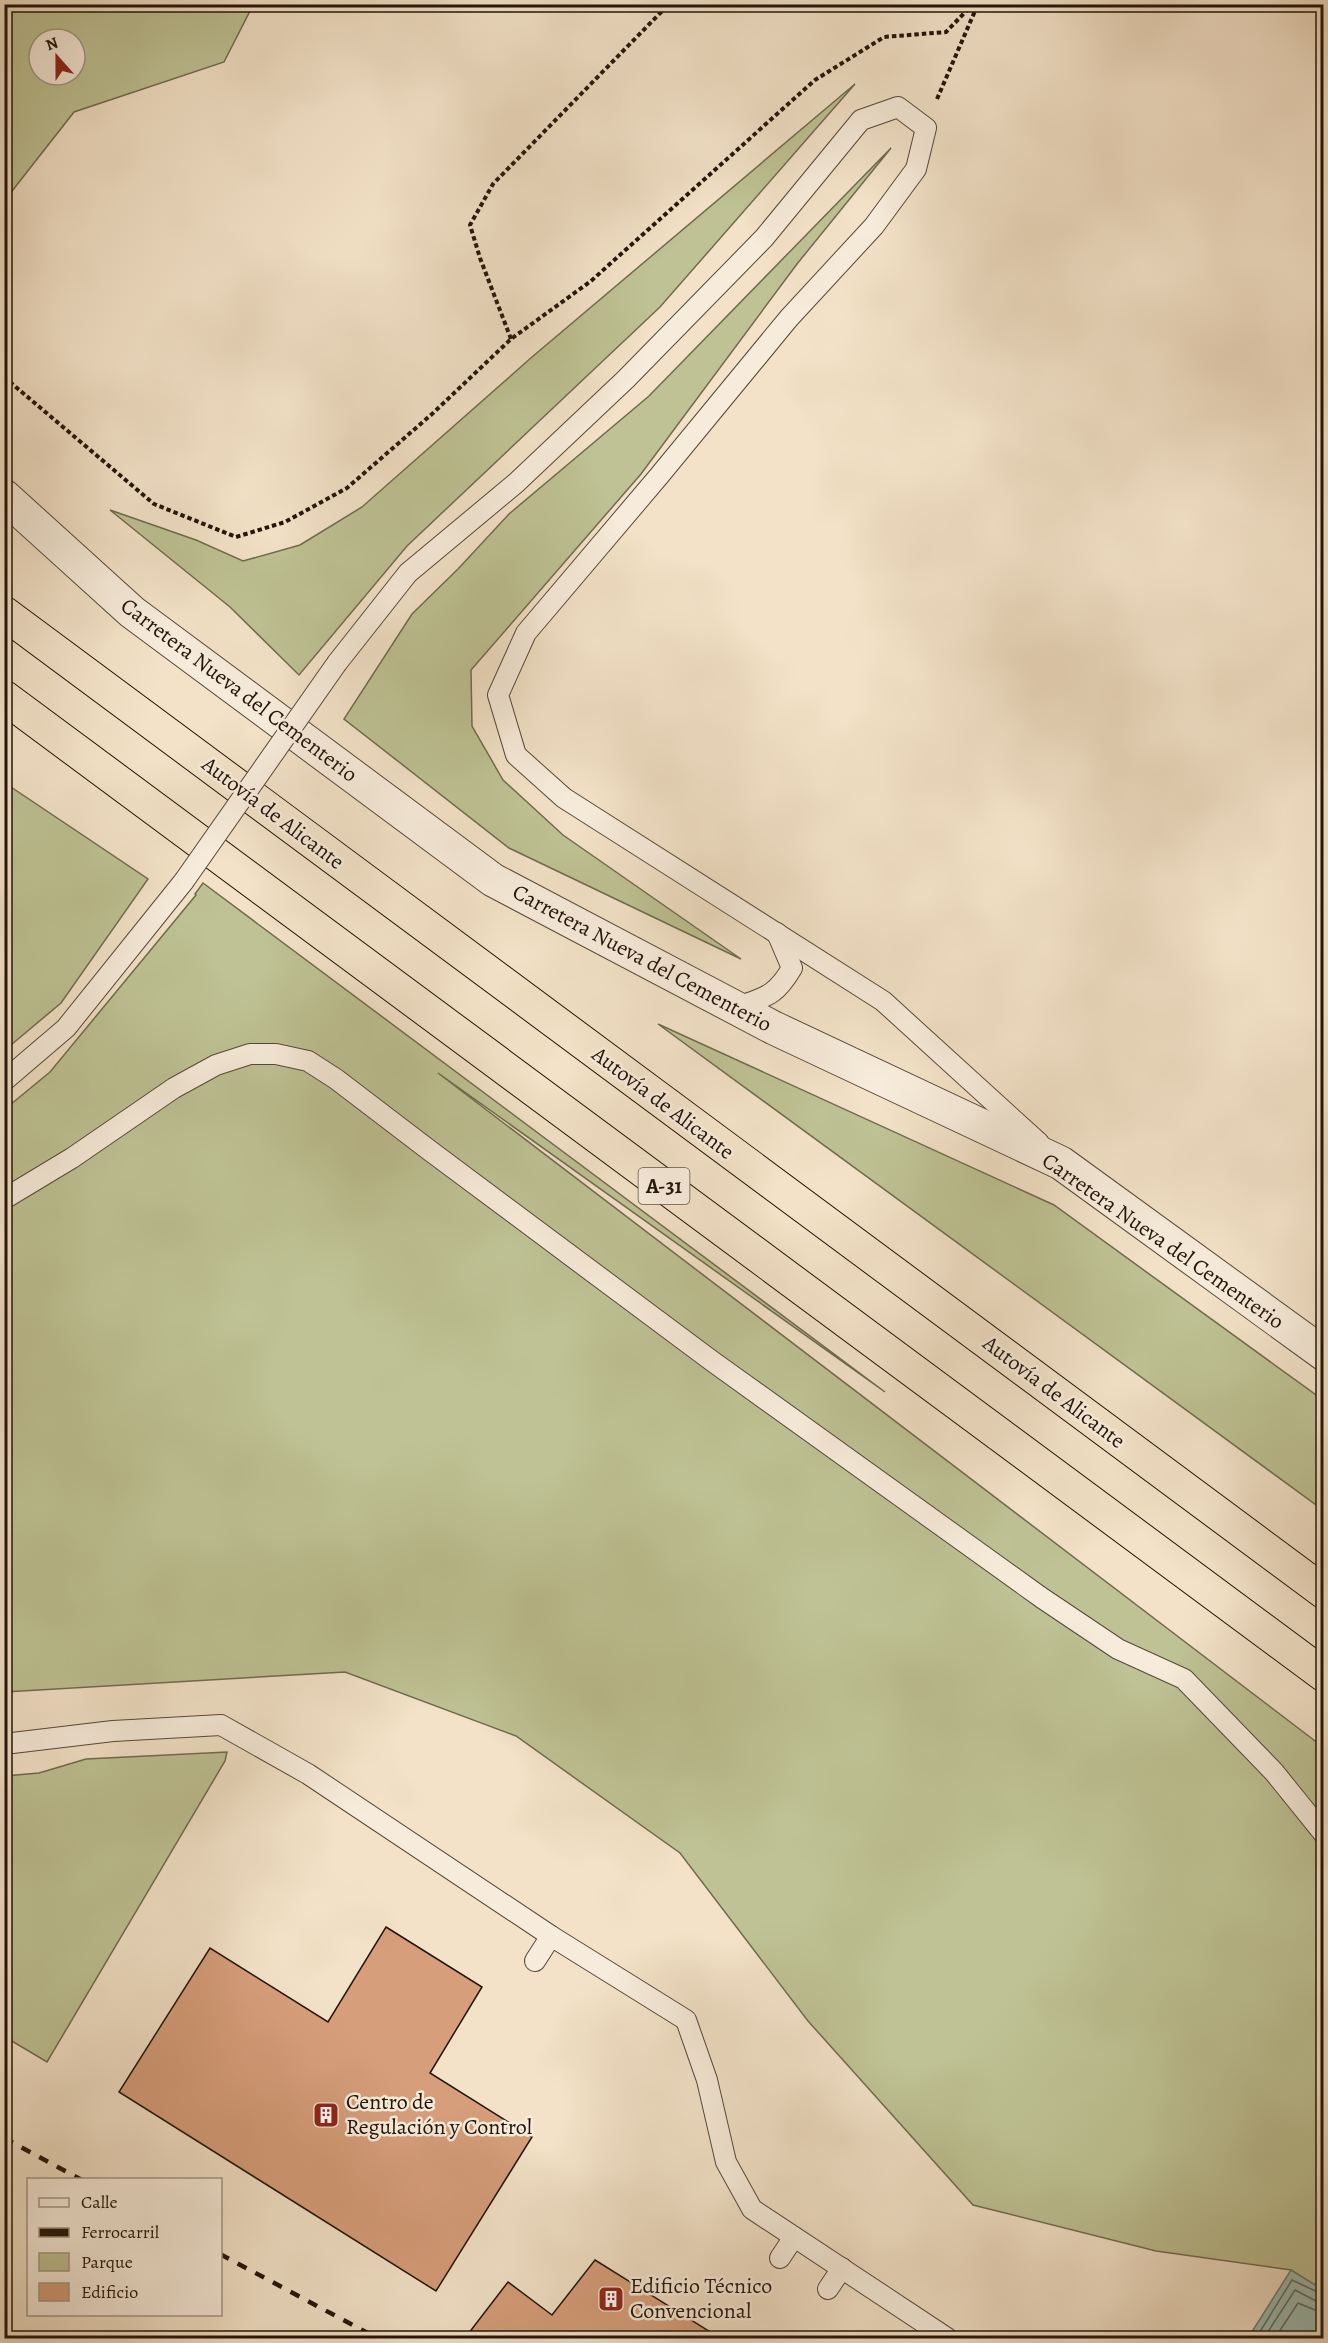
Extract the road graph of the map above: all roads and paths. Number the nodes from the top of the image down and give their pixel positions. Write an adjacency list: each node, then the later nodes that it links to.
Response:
1 (669, 4): 5 (path)
2 (973, 4): 5 (path)
3 (978, 4): 4 (path)
4 (926, 128): 10 (lane); 12 (lane, bridge)
5 (511, 339): 6 (path)
6 (4, 377)
7 (4, 496): 11 (street, Carretera Nueva del Cementerio)
8 (4, 613): 16 (highway, Autovía de Alicante)
9 (4, 697): 17 (highway, A-31)
10 (777, 933): 11 (lane); 13 (lane)
11 (735, 1008): 13 (street, Carretera Nueva del Cementerio)
12 (4, 1081)
13 (1061, 1163): 15 (street, Carretera Nueva del Cementerio)
14 (4, 1199): 19 (lane)
15 (1323, 1354)
16 (1323, 1592)
17 (1323, 1675)
18 (4, 1744): 20 (lane)
19 (1323, 1834)
20 (551, 1936): 21 (lane); 22 (lane)
21 (535, 1961)
22 (794, 2237): 23 (lane); 24 (lane)
23 (780, 2258)
24 (842, 2268): 25 (lane); 26 (lane)
25 (828, 2289)
26 (947, 2338)

